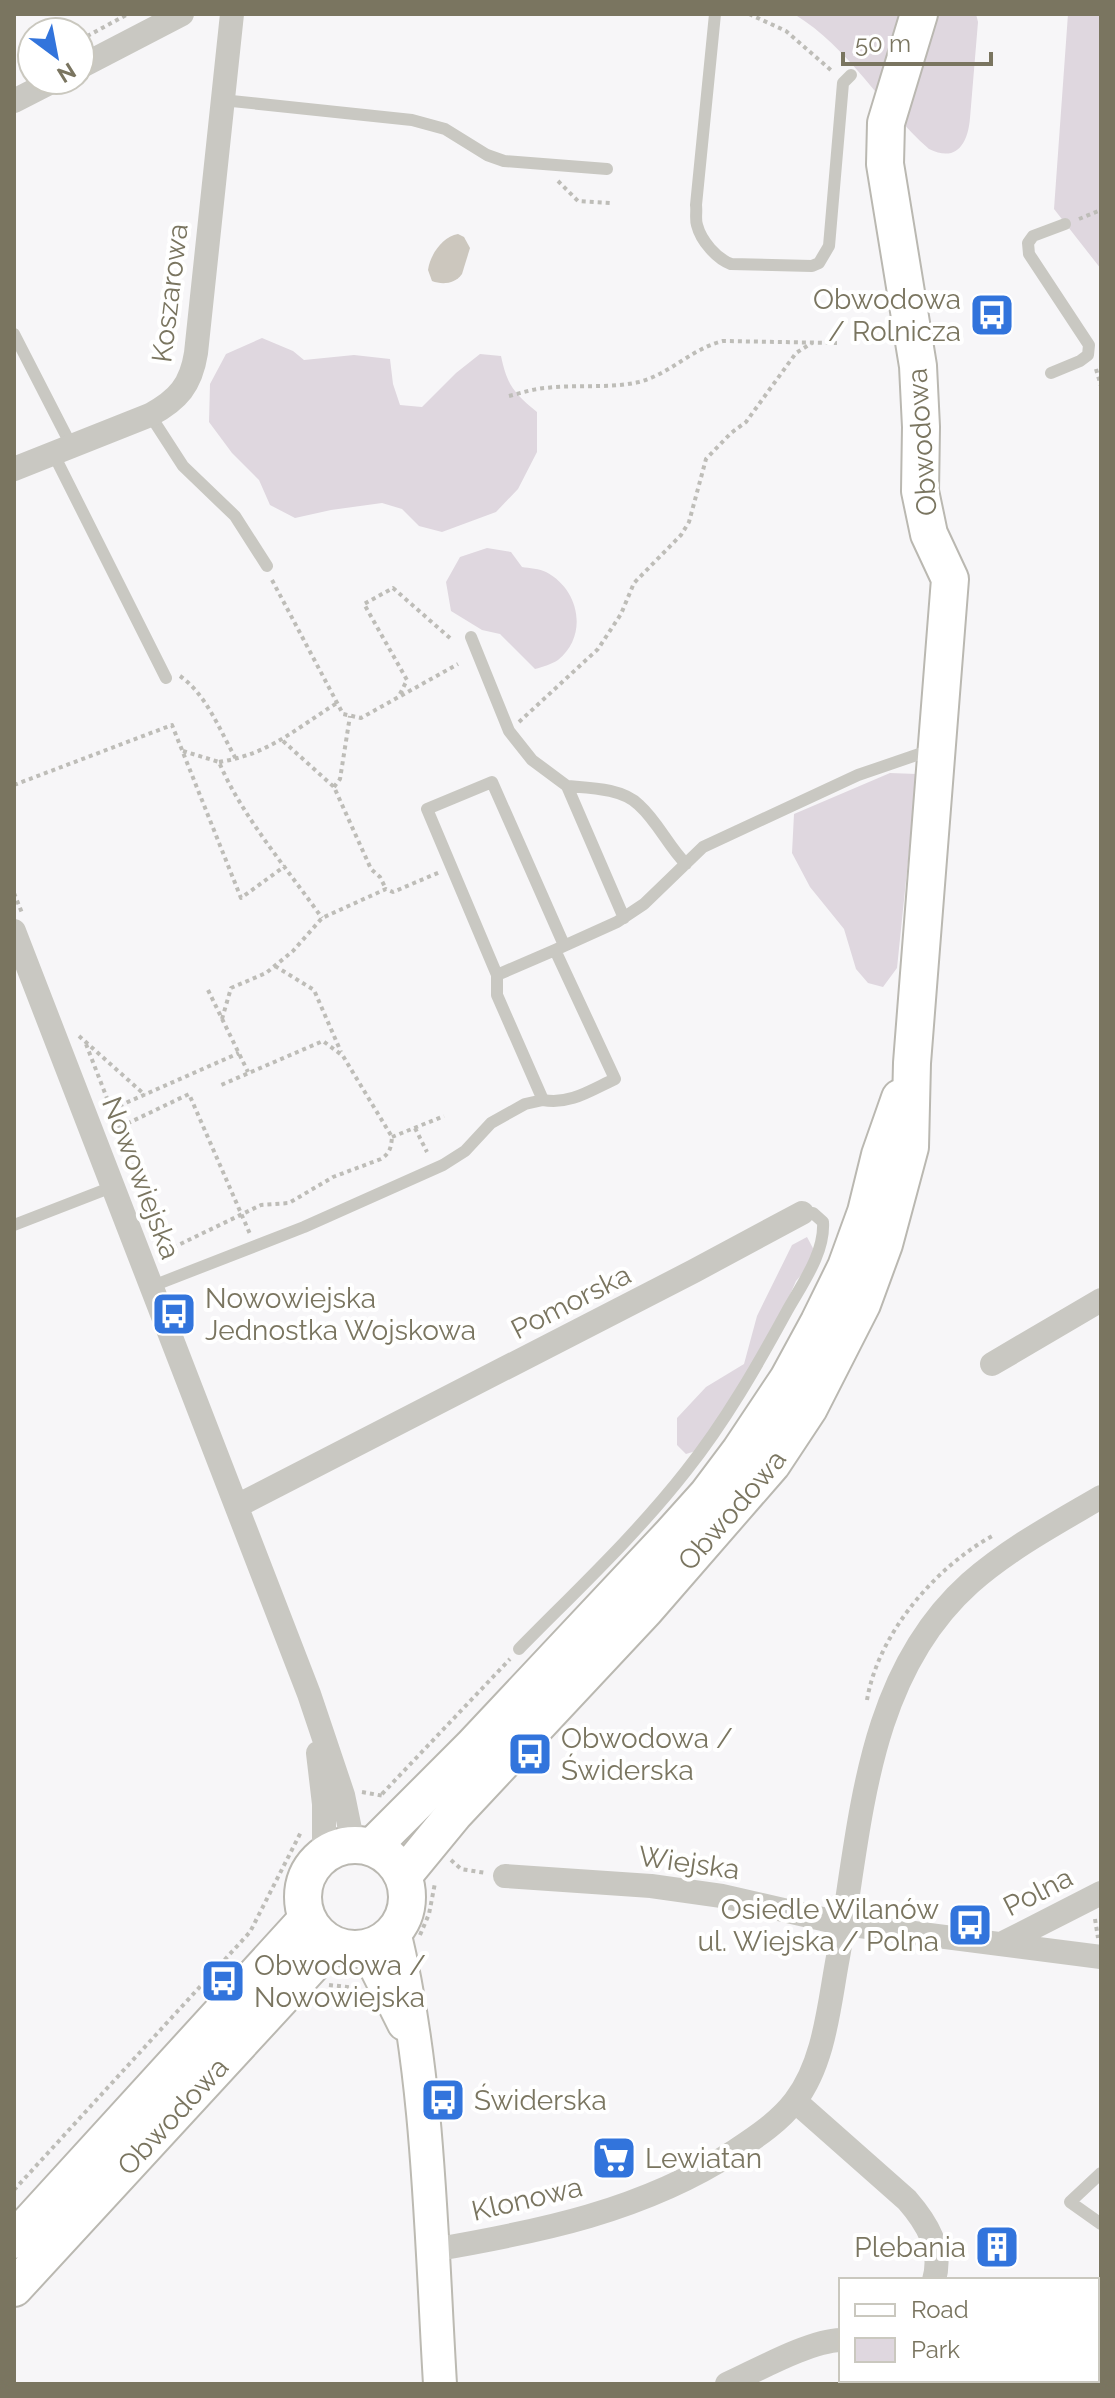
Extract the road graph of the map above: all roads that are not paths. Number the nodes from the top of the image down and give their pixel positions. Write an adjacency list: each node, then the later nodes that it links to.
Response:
1 (182, 14): 5 (street)
2 (232, 14): 7 (street, Koszarowa)
3 (715, 14): 6 (lane)
4 (919, 14): 18 (main road, Obwodowa)
5 (96, 59)
6 (847, 79)
7 (222, 100): 8 (lane); 12 (street, Koszarowa)
8 (607, 169)
9 (1065, 224): 11 (lane)
10 (14, 334): 13 (lane)
11 (1051, 373)
12 (150, 415): 13 (street, Koszarowa); 15 (lane)
13 (63, 451): 14 (street, Koszarowa); 17 (lane)
14 (14, 469)
15 (267, 566)
16 (471, 637): 19 (lane)
17 (166, 678)
18 (938, 747): 20 (lane); 25 (main road, Obwodowa)
19 (567, 786): 20 (lane); 21 (lane)
20 (686, 864): 21 (lane)
21 (624, 918): 23 (lane)
22 (14, 931): 27 (street, Nowowiejska)
23 (560, 948): 24 (lane); 24 (lane); 26 (lane)
24 (497, 975): 26 (lane)
25 (912, 1063): 36 (main road, Obwodowa); 37 (main road, Obwodowa)
26 (543, 1100): 30 (lane)
27 (112, 1187): 29 (lane); 30 (street, Nowowiejska)
28 (802, 1213): 34 (street, Pomorska); 35 (lane)
29 (14, 1225)
30 (158, 1284): 34 (street, Nowowiejska)
31 (1101, 1300): 32 (street)
32 (992, 1364)
33 (1101, 1497): 40 (street, Klonowa)
34 (237, 1506): 36 (street, Nowowiejska)
35 (519, 1649)
36 (338, 1843): 37 (main road); 41 (main road, Obwodowa)
37 (420, 1874): 41 (main road, Obwodowa)
38 (505, 1876): 40 (street, Wiejska)
39 (1097, 1900): 42 (street, Polna)
40 (844, 1924): 42 (street, Wiejska); 44 (street, Klonowa)
41 (363, 1937): 47 (main road, Obwodowa); 48 (street); 50 (main road, Obwodowa)
42 (1003, 1943): 43 (street, Wiejska)
43 (1101, 1957)
44 (795, 2101): 48 (street, Klonowa); 49 (street)
45 (1101, 2173): 46 (lane)
46 (1101, 2224)
47 (14, 2240)
48 (432, 2250): 52 (street)
49 (934, 2278)
50 (14, 2288)
51 (839, 2340): 53 (street)
52 (440, 2384)
53 (727, 2384)

